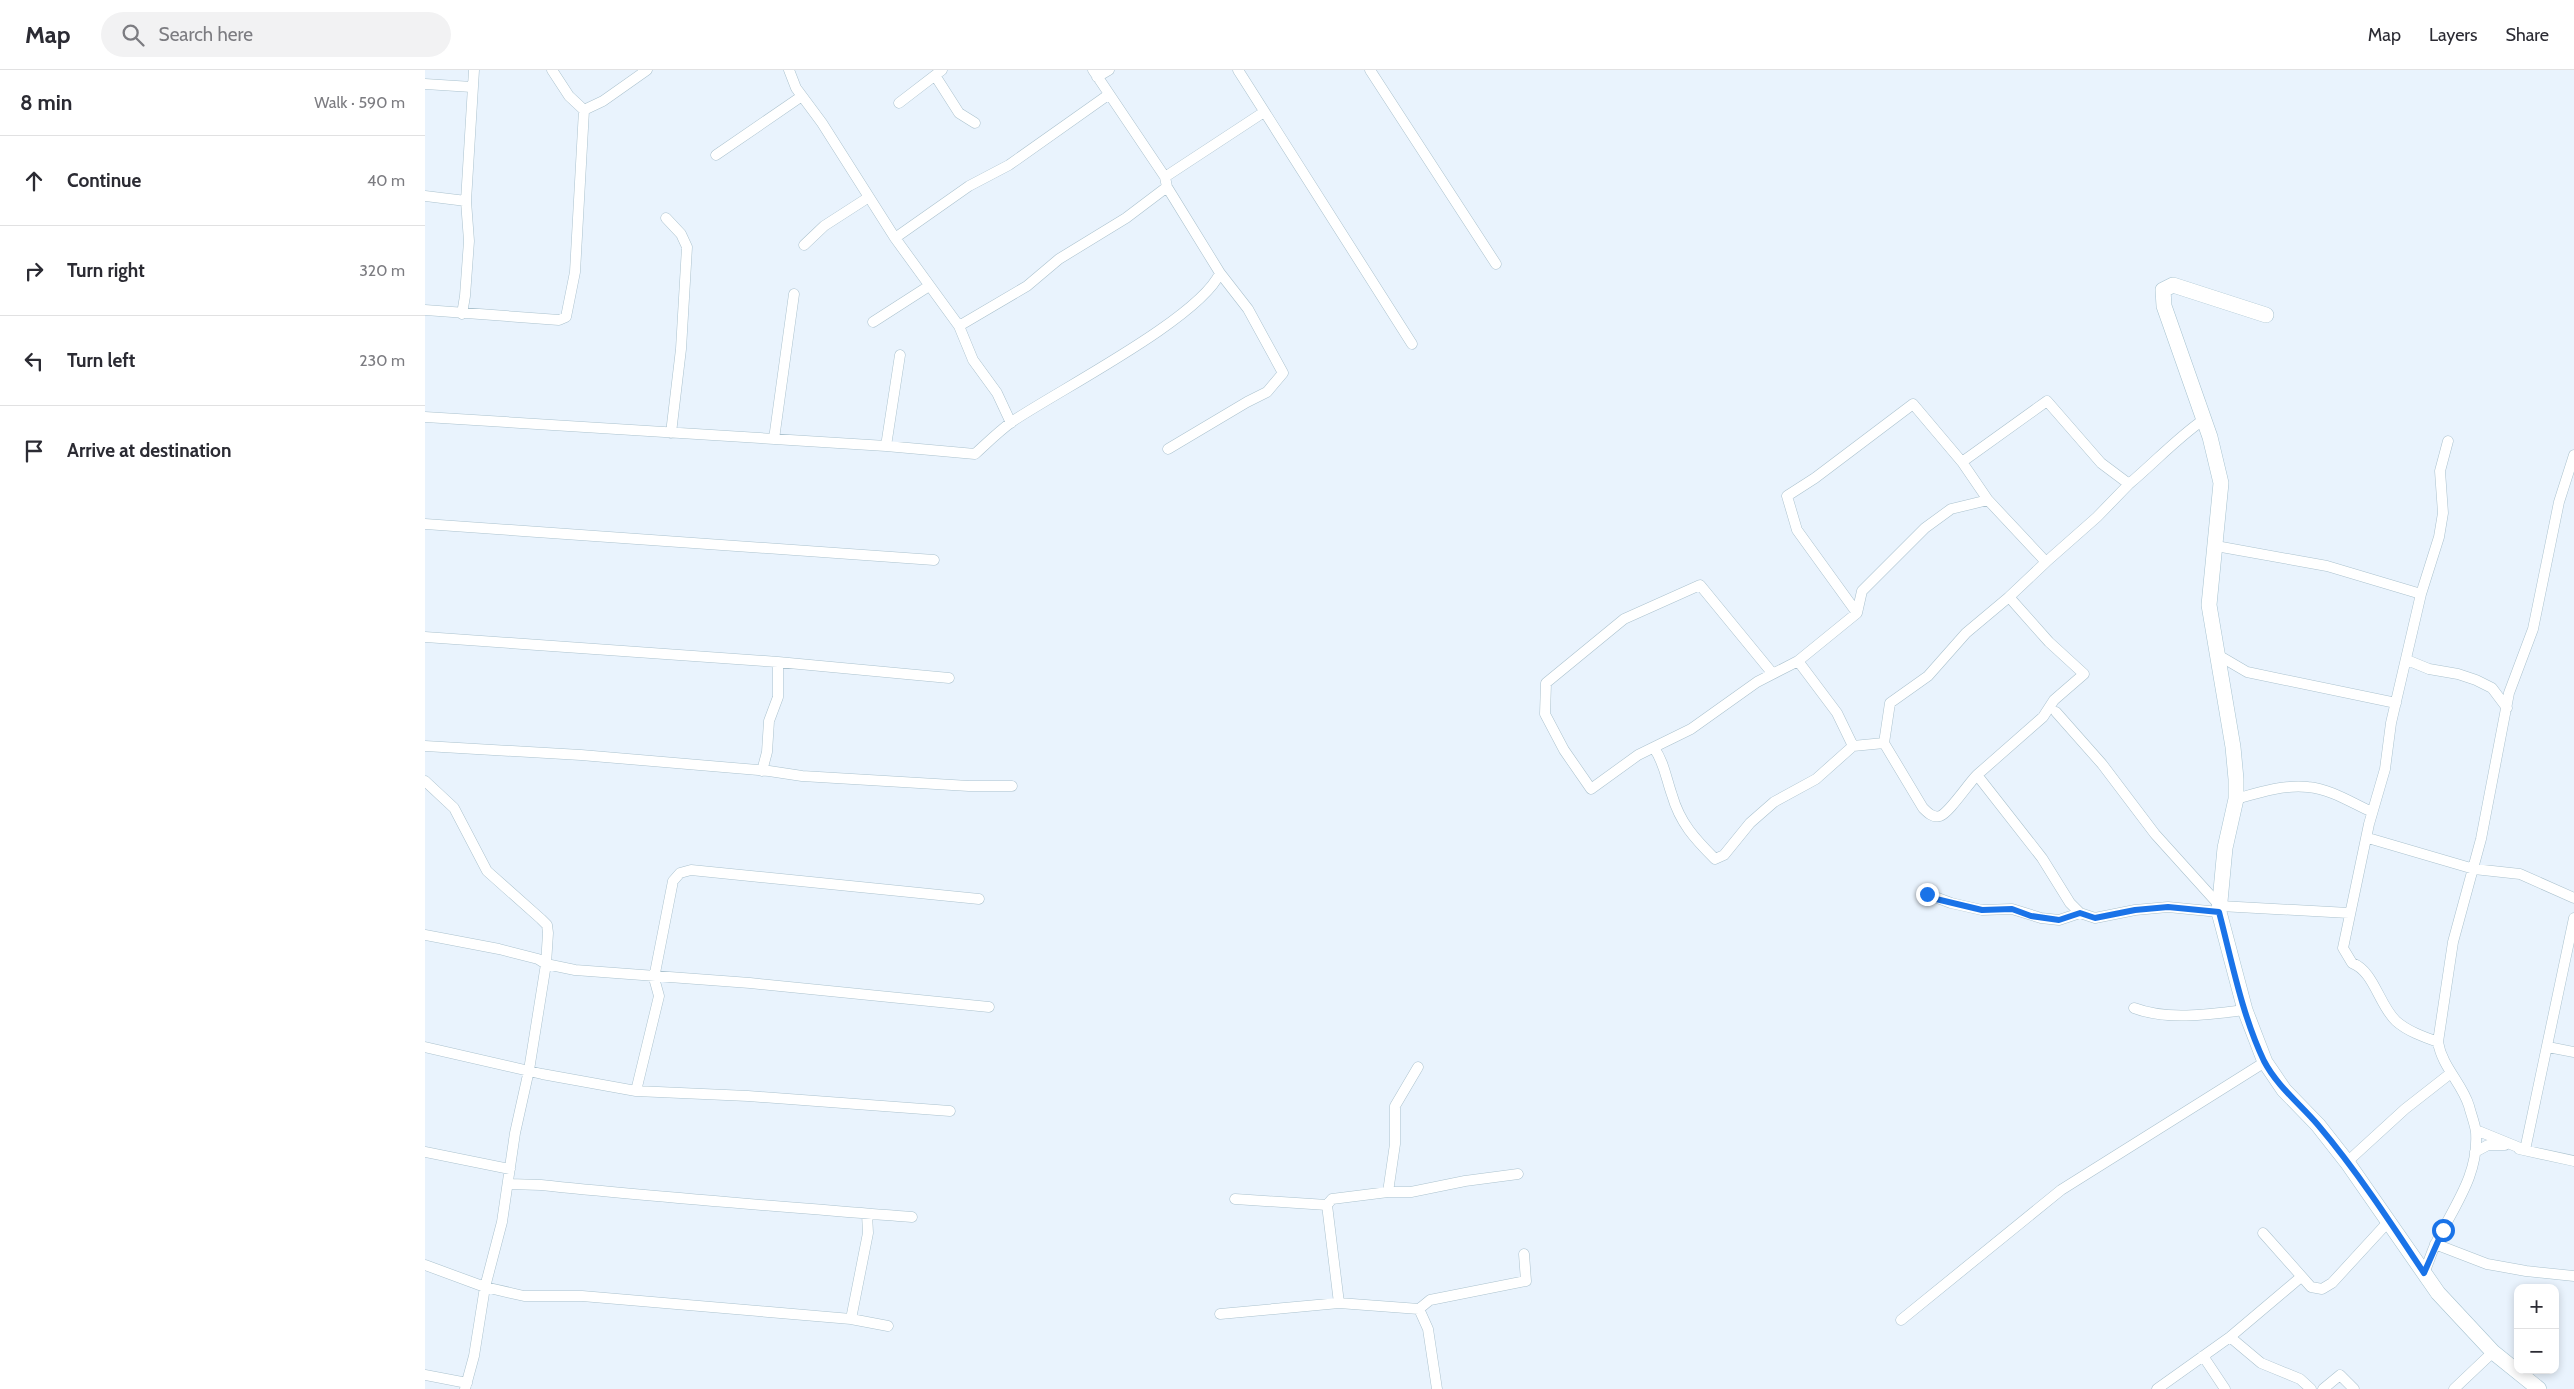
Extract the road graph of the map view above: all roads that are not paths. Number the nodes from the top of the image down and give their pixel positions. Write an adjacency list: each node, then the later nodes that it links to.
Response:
1 (474, 70): 11 (street)
2 (552, 70): 15 (street)
3 (647, 70): 15 (street)
4 (789, 70): 13 (street)
5 (1109, 70): 9 (street)
6 (1370, 70): 26 (street)
7 (1242, 71): 16 (street)
8 (939, 73): 14 (street); 17 (street)
9 (1095, 74): 12 (street)
10 (425, 84): 11 (street)
11 (472, 87): 22 (street)
12 (1108, 95): 19 (street); 24 (street)
13 (802, 96): 18 (street); 21 (street)
14 (899, 103)
15 (584, 110): 31 (street)
16 (1264, 112): 19 (street); 35 (street)
17 (975, 124)
18 (717, 155)
19 (1166, 182): 27 (street); 34 (street)
20 (425, 196): 22 (street)
21 (869, 197): 24 (street); 25 (street)
22 (466, 201): 31 (street)
23 (666, 218): 40 (street)
24 (895, 238): 28 (street)
25 (804, 245)
26 (1497, 264)
27 (1220, 273): 39 (street); 44 (street)
28 (929, 286): 33 (street); 34 (street)
29 (794, 294): 41 (street)
30 (425, 310): 31 (street)
31 (462, 314)
32 (2267, 315): 38 (street)
33 (873, 322)
34 (959, 326): 39 (street)
35 (1412, 344)
36 (899, 355): 43 (street)
37 (425, 416): 40 (street)
38 (2203, 420): 47 (street); 50 (street)
39 (1011, 423): 43 (street)
40 (671, 434): 41 (street)
41 (773, 439): 43 (street)
42 (2448, 441): 53 (street)
43 (886, 446)
44 (1168, 449)
45 (2574, 455): 64 (street)
46 (1962, 462): 47 (street); 48 (street); 55 (street)
47 (2129, 484): 52 (street)
48 (1988, 500): 52 (street); 55 (street)
49 (425, 524): 51 (street)
50 (2216, 546): 53 (street); 57 (street)
51 (934, 560)
52 (2046, 562): 54 (street)
53 (2421, 594): 58 (street)
54 (2009, 597): 66 (street); 71 (street)
55 (1857, 613): 59 (street)
56 (425, 637): 60 (street)
57 (2217, 655): 63 (street); 74 (street)
58 (2407, 660): 63 (street); 64 (street)
59 (1798, 661): 61 (street); 68 (street)
60 (778, 662): 62 (street); 70 (street)
61 (1773, 674): 69 (street); 69 (street)
62 (949, 678)
63 (2396, 703): 75 (street)
64 (2507, 708): 77 (street)
65 (2055, 712): 81 (street)
66 (1884, 743): 68 (street); 71 (street)
67 (425, 746): 70 (street)
68 (1853, 746): 69 (street)
69 (1655, 748)
70 (761, 771): 73 (street)
71 (1977, 775): 82 (street)
72 (425, 781): 87 (street)
73 (1011, 786)
74 (2236, 799): 75 (street); 81 (street)
75 (2372, 812): 76 (street)
76 (2368, 838): 77 (street); 83 (street)
77 (2474, 869): 79 (street); 92 (street)
78 (1927, 894): 82 (street)
79 (2574, 898)
80 (979, 899): 88 (street)
81 (2219, 909): 82 (street); 83 (street); 91 (street)
82 (2080, 913)
83 (2349, 913): 92 (street)
84 (2574, 918): 85 (street)
85 (2572, 931): 94 (street)
86 (425, 935): 87 (street)
87 (546, 964): 88 (street); 98 (street)
88 (654, 978): 89 (street); 100 (street)
89 (989, 1007)
90 (2134, 1008): 91 (street)
91 (2245, 1010): 96 (street)
92 (2438, 1042): 99 (street)
93 (425, 1047): 98 (street)
94 (2548, 1047): 95 (street); 103 (street)
95 (2574, 1052)
96 (2265, 1062): 107 (street); 129 (street)
97 (1418, 1067): 111 (street)
98 (529, 1070): 100 (street); 108 (street)
99 (2451, 1073): 102 (street); 107 (street)
100 (636, 1091): 101 (street)
101 (950, 1111)
102 (2476, 1130): 103 (street); 105 (street)
103 (2525, 1150): 105 (street); 106 (street)
104 (425, 1152): 108 (street)
105 (2475, 1152): 118 (street)
106 (2574, 1161)
107 (2347, 1162): 116 (street)
108 (510, 1169): 110 (street)
109 (1518, 1174): 111 (street)
110 (509, 1184): 114 (street); 124 (street)
111 (1388, 1192): 113 (street)
112 (1235, 1199): 113 (street)
113 (1327, 1205): 125 (street)
114 (867, 1214): 115 (street); 128 (street)
115 (912, 1217)
116 (2389, 1221): 121 (street); 122 (street)
117 (2263, 1233): 122 (street)
118 (2435, 1244): 121 (street); 123 (street)
119 (1524, 1254): 126 (street)
120 (425, 1265): 124 (street)
121 (2424, 1273): 132 (street)
122 (2301, 1276): 131 (street)
123 (2574, 1276)
124 (485, 1287): 128 (street); 135 (street)
125 (1339, 1303): 126 (street); 127 (street)
126 (1419, 1309): 136 (street)
127 (1220, 1314)
128 (851, 1319): 130 (street)
129 (1901, 1320)
130 (888, 1326)
131 (2230, 1338): 133 (street); 139 (street)
132 (2493, 1352): 142 (street); 143 (street)
133 (2203, 1356): 137 (street); 138 (street)
134 (425, 1375): 135 (street)
135 (466, 1386)
136 (1437, 1389)
137 (2157, 1389)
138 (2225, 1389)
139 (2311, 1389)
140 (2323, 1389): 141 (street)
141 (2354, 1389)
142 (2454, 1389)
143 (2539, 1389)

